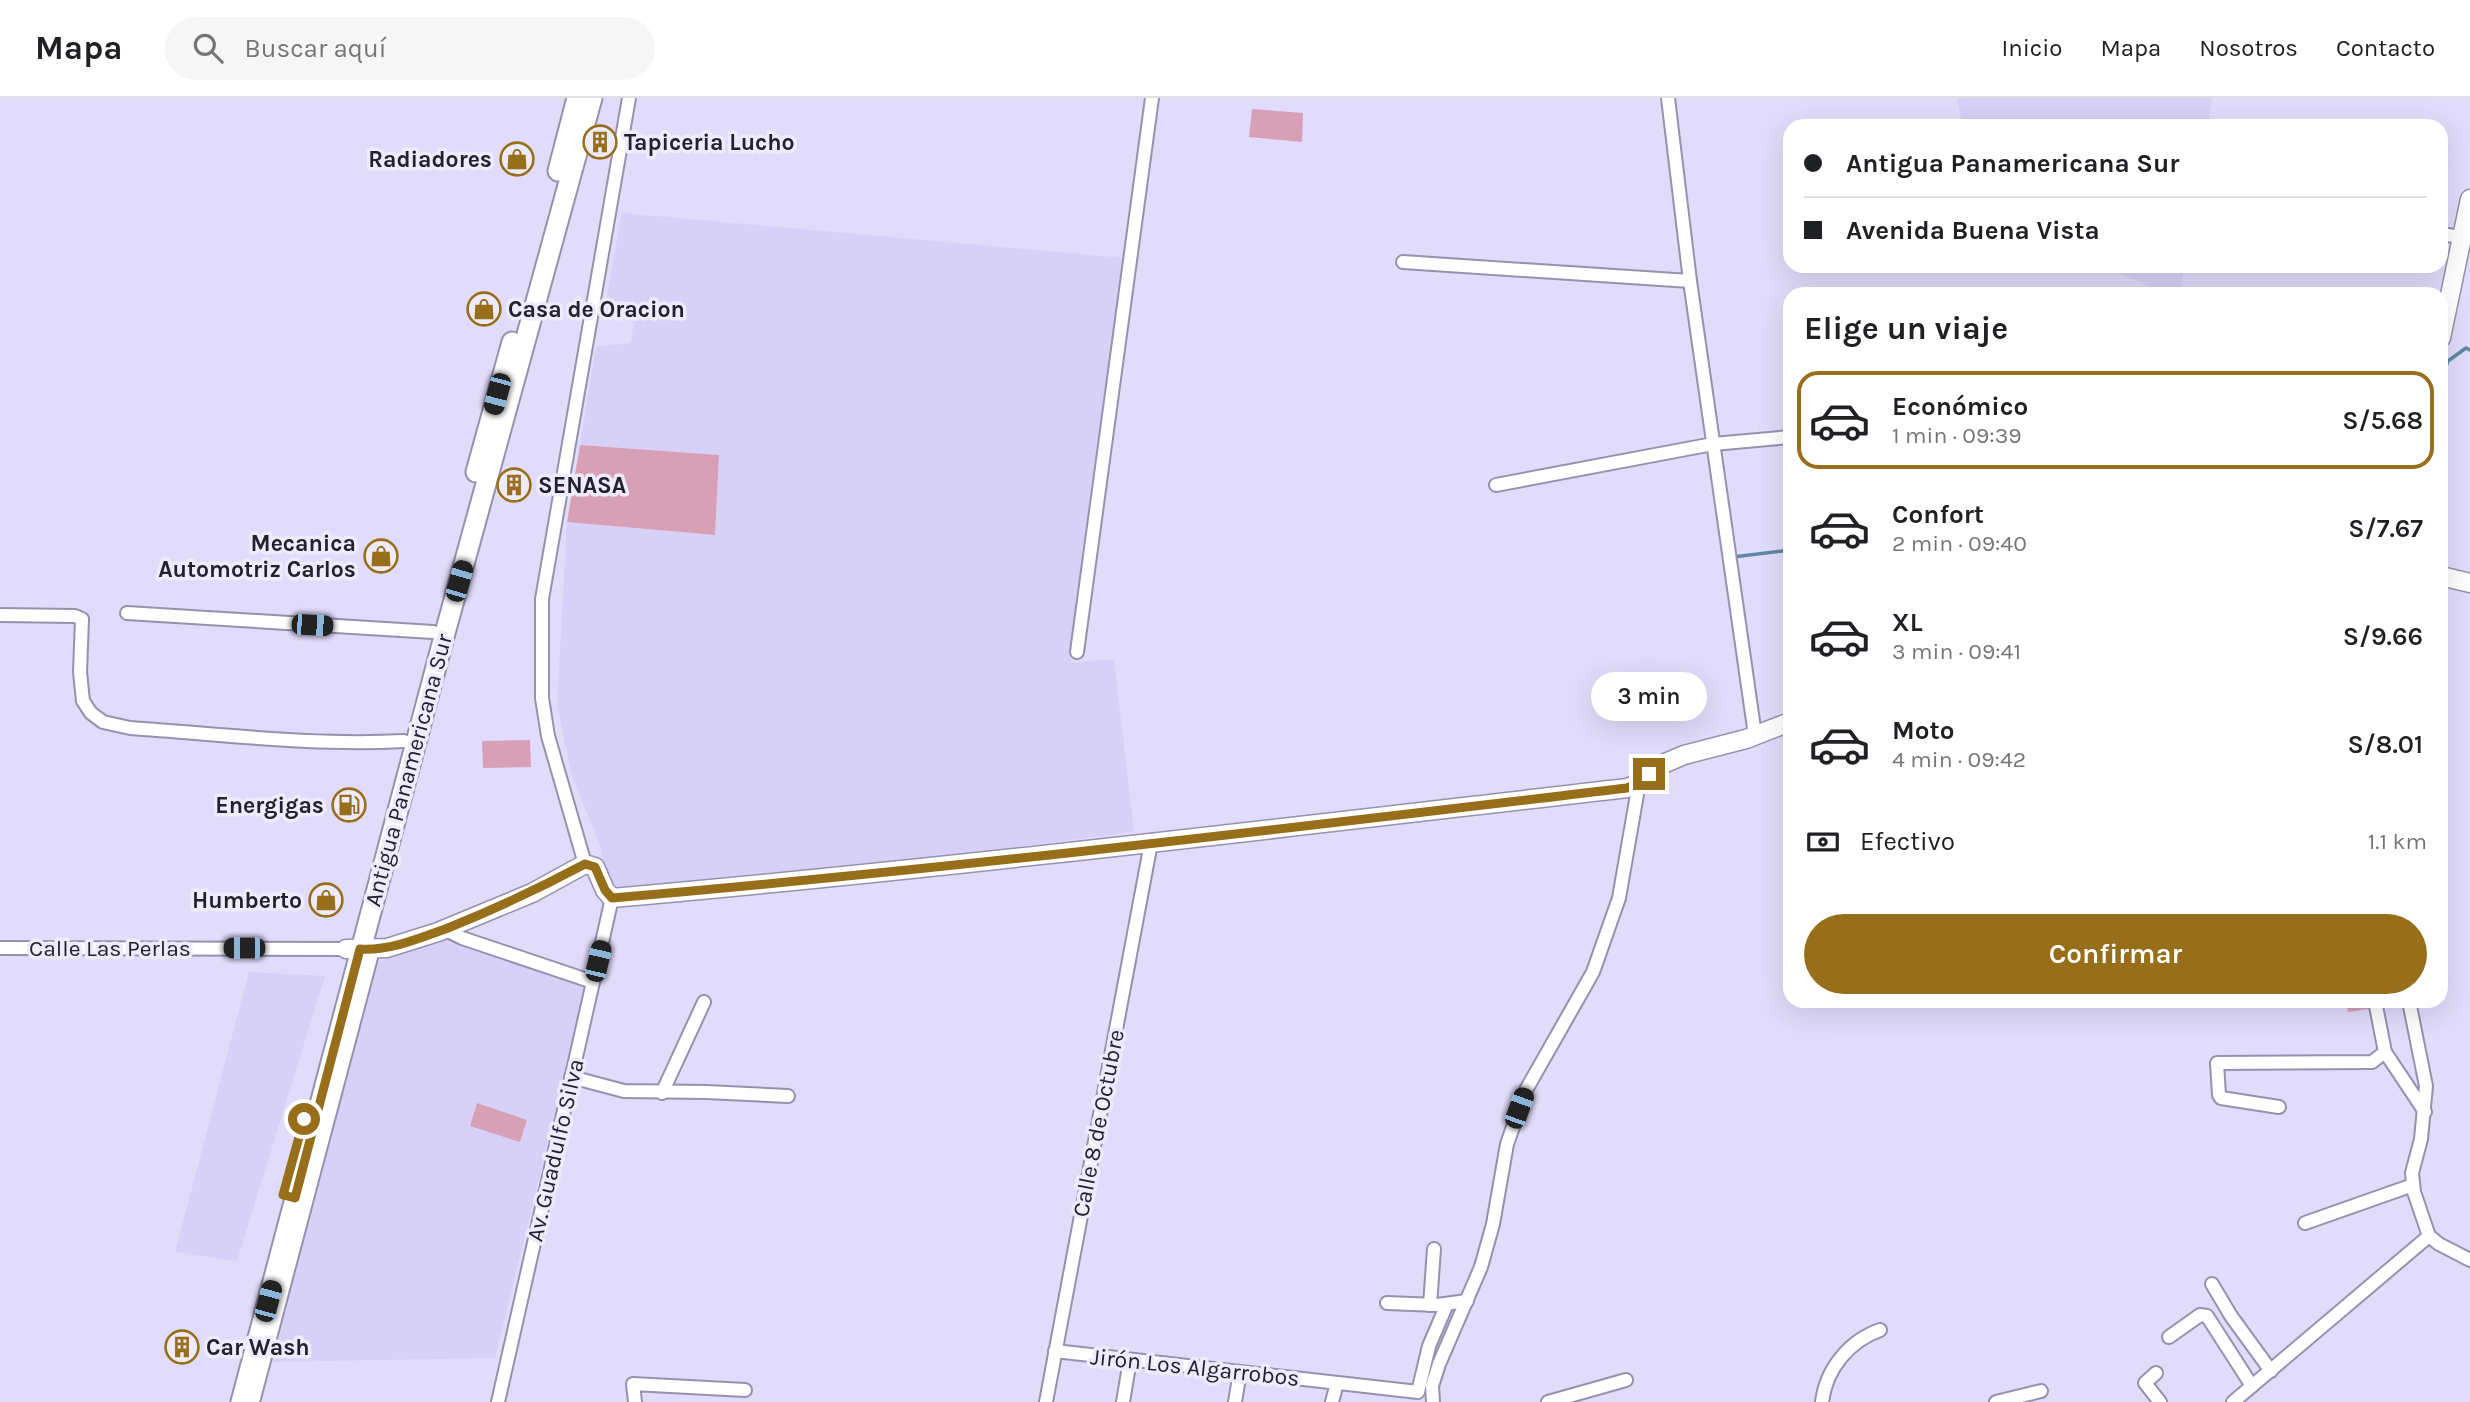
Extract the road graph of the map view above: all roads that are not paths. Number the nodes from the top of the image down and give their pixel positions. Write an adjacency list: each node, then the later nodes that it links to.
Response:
1 (578, 98): 12 (main road, Antigua Panamericana Sur)
2 (592, 98): 12 (main road, Antigua Panamericana Sur)
3 (629, 98): 27 (street)
4 (1152, 98): 21 (street)
5 (1668, 98): 10 (street)
6 (2470, 199): 8 (street)
7 (2448, 235): 8 (street)
8 (2461, 237): 11 (street)
9 (1403, 262): 10 (street)
10 (1690, 281): 14 (street)
11 (2448, 303)
12 (504, 396): 20 (main road, Antigua Panamericana Sur); 31 (main road, Antigua Panamericana Sur)
13 (1783, 438): 14 (street)
14 (1713, 444): 15 (street); 23 (street)
15 (1496, 485)
16 (2448, 578): 17 (street)
17 (2470, 583)
18 (127, 613): 20 (street)
19 (0, 615): 24 (street)
20 (433, 632): 24 (main road, Antigua Panamericana Sur)
21 (1077, 652)
22 (1783, 725): 23 (street)
23 (1755, 736): 25 (street)
24 (404, 741): 31 (main road, Antigua Panamericana Sur)
25 (1639, 783): 26 (street); 49 (street)
26 (1151, 843): 28 (street); 55 (street, Calle 8 de Octubre)
27 (585, 864): 28 (street); 29 (street)
28 (612, 898): 32 (street, Av. Guadulfo Silva)
29 (444, 929): 31 (street); 32 (street)
30 (0, 948): 31 (street, Calle Las Perlas)
31 (360, 949): 43 (main road, Antigua Panamericana Sur); 69 (street)
32 (593, 982): 37 (street, Av. Guadulfo Silva)
33 (704, 1002): 38 (street)
34 (2376, 1008): 36 (street)
35 (2410, 1008): 41 (street)
36 (2385, 1052): 40 (street); 41 (street)
37 (571, 1077): 38 (street); 70 (street, Av. Guadulfo Silva)
38 (662, 1093): 39 (street)
39 (788, 1096)
40 (2278, 1107)
41 (2425, 1112): 42 (street)
42 (2413, 1185): 44 (street); 45 (street)
43 (289, 1197): 67 (main road, Antigua Panamericana Sur); 68 (main road, Antigua Panamericana Sur)
44 (2305, 1223)
45 (2429, 1236): 47 (street); 57 (street)
46 (1434, 1249): 52 (street)
47 (2470, 1260)
48 (2212, 1284): 57 (street)
49 (1467, 1301): 51 (street); 76 (street)
50 (1387, 1303): 52 (street)
51 (1447, 1304): 52 (street); 61 (street, Jirón Los Algarrobos)
52 (1430, 1305)
53 (1880, 1330): 78 (street)
54 (2169, 1337): 62 (street)
55 (1055, 1351): 56 (street, Jirón Los Algarrobos); 72 (street, Calle 8 de Octubre)
56 (1130, 1360): 58 (street, Jirón Los Algarrobos); 73 (street)
57 (2271, 1371): 62 (street)
58 (1240, 1372): 61 (street, Jirón Los Algarrobos); 74 (street)
59 (2156, 1373): 79 (street)
60 (1626, 1380): 65 (street)
61 (1337, 1383): 75 (street)
62 (2252, 1386): 80 (street)
63 (745, 1390): 71 (street)
64 (2041, 1391): 66 (street)
65 (1577, 1398): 77 (street)
66 (2000, 1401)
67 (227, 1402)
68 (241, 1402)
69 (253, 1402)
70 (498, 1402)
71 (635, 1402)
72 (1046, 1402)
73 (1123, 1402)
74 (1235, 1402)
75 (1332, 1402)
76 (1433, 1402)
77 (1548, 1402)
78 (1822, 1402)
79 (2160, 1402)
80 (2233, 1402)

